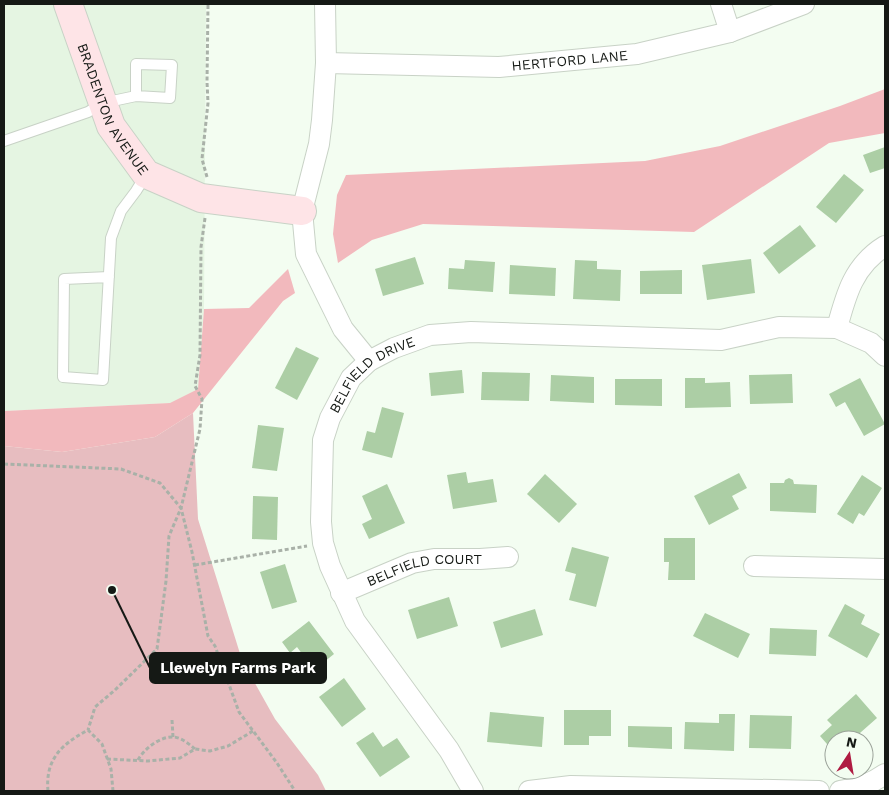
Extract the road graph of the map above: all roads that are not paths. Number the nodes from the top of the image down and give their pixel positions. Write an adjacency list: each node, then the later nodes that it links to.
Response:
1 (68, 4): 8 (street, BRADENTON AVENUE)
2 (325, 4): 6 (street)
3 (720, 4): 5 (street)
4 (804, 4): 5 (street, HERTFORD LANE)
5 (730, 32): 6 (street, HERTFORD LANE)
6 (326, 63): 11 (street)
7 (136, 96): 7 (lane); 8 (lane)
8 (103, 103): 9 (lane); 10 (street, BRADENTON AVENUE)
9 (4, 140)
10 (146, 174): 11 (street, BRADENTON AVENUE); 13 (lane)
11 (302, 211): 16 (street)
12 (885, 246): 14 (street)
13 (109, 276): 13 (lane)
14 (837, 328): 15 (street); 16 (street, BELFIELD DRIVE)
15 (885, 356)
16 (369, 361): 20 (street, BELFIELD DRIVE)
17 (508, 557): 20 (street, BELFIELD COURT)
18 (754, 566): 19 (street)
19 (885, 569)
20 (341, 592): 22 (street, BELFIELD DRIVE)
21 (885, 774): 25 (street)
22 (473, 791)
23 (529, 791): 24 (street)
24 (819, 791)
25 (840, 791)

